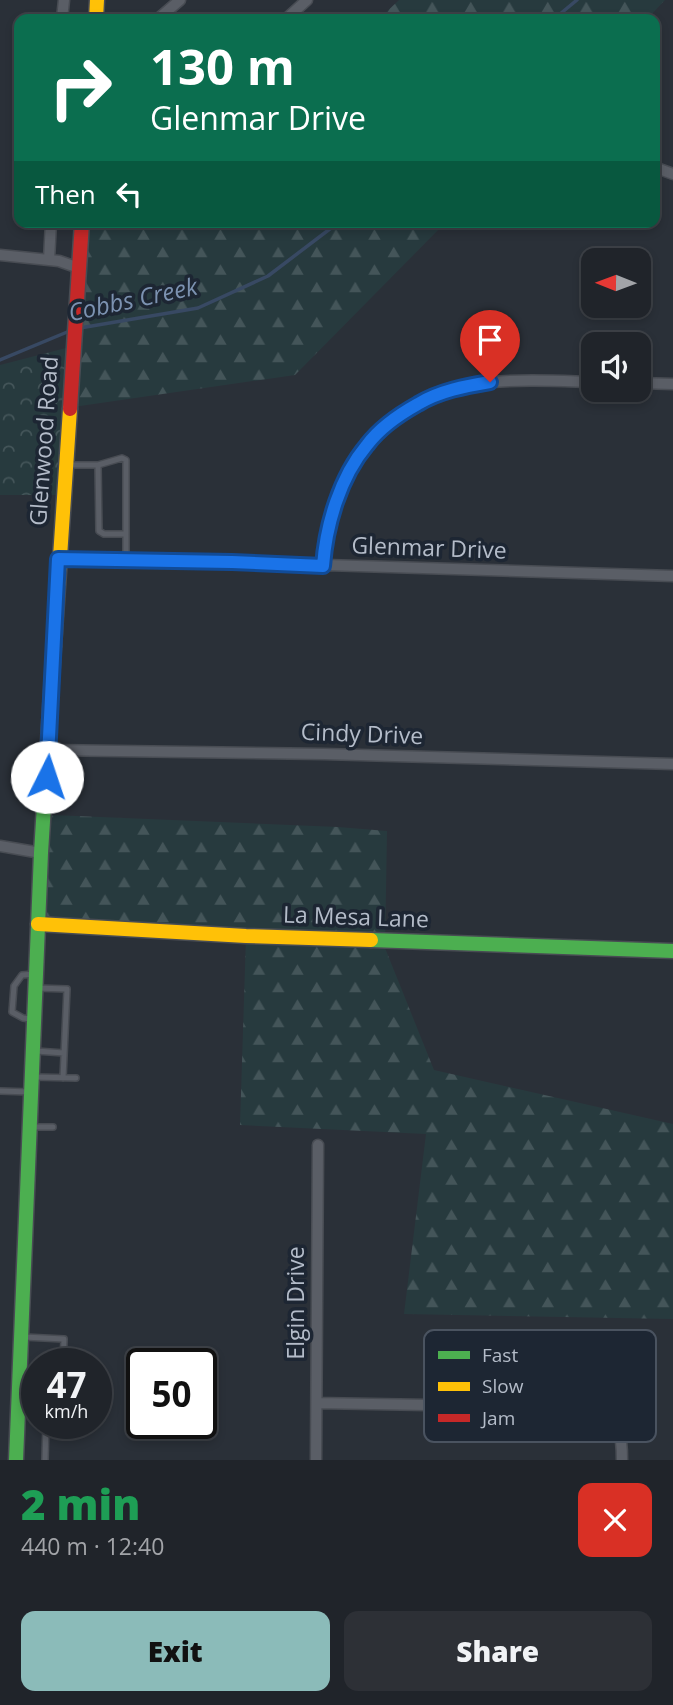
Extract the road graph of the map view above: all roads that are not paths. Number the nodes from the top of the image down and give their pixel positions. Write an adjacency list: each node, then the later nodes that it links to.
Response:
1 (180, 0): 3 (street)
2 (307, 0): 4 (street)
3 (164, 14)
4 (292, 14)
5 (51, 228): 8 (street)
6 (82, 228): 9 (main road, Glenwood Road)
7 (0, 255): 8 (street)
8 (50, 260): 9 (street)
9 (79, 268): 13 (main road, Glenwood Road)
10 (581, 382): 18 (street)
11 (651, 383): 12 (street)
12 (673, 384)
13 (65, 465): 14 (lane); 16 (main road, Glenwood Road)
14 (98, 465): 15 (lane); 15 (lane)
15 (126, 534): 17 (lane)
16 (58, 559): 17 (street, Glenmar Drive); 20 (main road, Glenwood Road)
17 (126, 560): 18 (street, Glenmar Drive)
18 (323, 566): 19 (street, Glenmar Drive)
19 (673, 576)
20 (49, 750): 21 (street, Cindy Drive); 23 (main road, Glenwood Road)
21 (673, 764)
22 (0, 846): 23 (street)
23 (41, 853): 24 (main road, Glenwood Road)
24 (37, 924): 25 (main road, La Mesa Lane); 26 (main road, Glenwood Road)
25 (673, 951)
26 (35, 981): 27 (main road, Glenwood Road); 27 (lane); 29 (lane)
27 (33, 1019): 28 (main road, Glenwood Road)
28 (32, 1051): 29 (lane); 32 (main road, Glenwood Road)
29 (64, 1053): 30 (lane)
30 (63, 1078): 31 (lane); 32 (lane)
31 (76, 1078)
32 (31, 1085): 33 (lane); 34 (main road, Glenwood Road)
33 (0, 1091)
34 (29, 1127): 35 (lane); 37 (main road, Glenwood Road)
35 (53, 1127)
36 (318, 1146): 42 (street, Elgin Drive)
37 (21, 1337): 38 (lane); 39 (main road, Glenwood Road)
38 (64, 1348)
39 (19, 1372): 40 (main road, Glenwood Road)
40 (18, 1402): 41 (lane); 46 (main road, Glenwood Road)
41 (21, 1402)
42 (317, 1402): 43 (street); 48 (street, Elgin Drive)
43 (424, 1404)
44 (46, 1439): 47 (lane)
45 (621, 1442): 49 (street)
46 (16, 1460)
47 (45, 1460)
48 (316, 1460)
49 (622, 1460)

